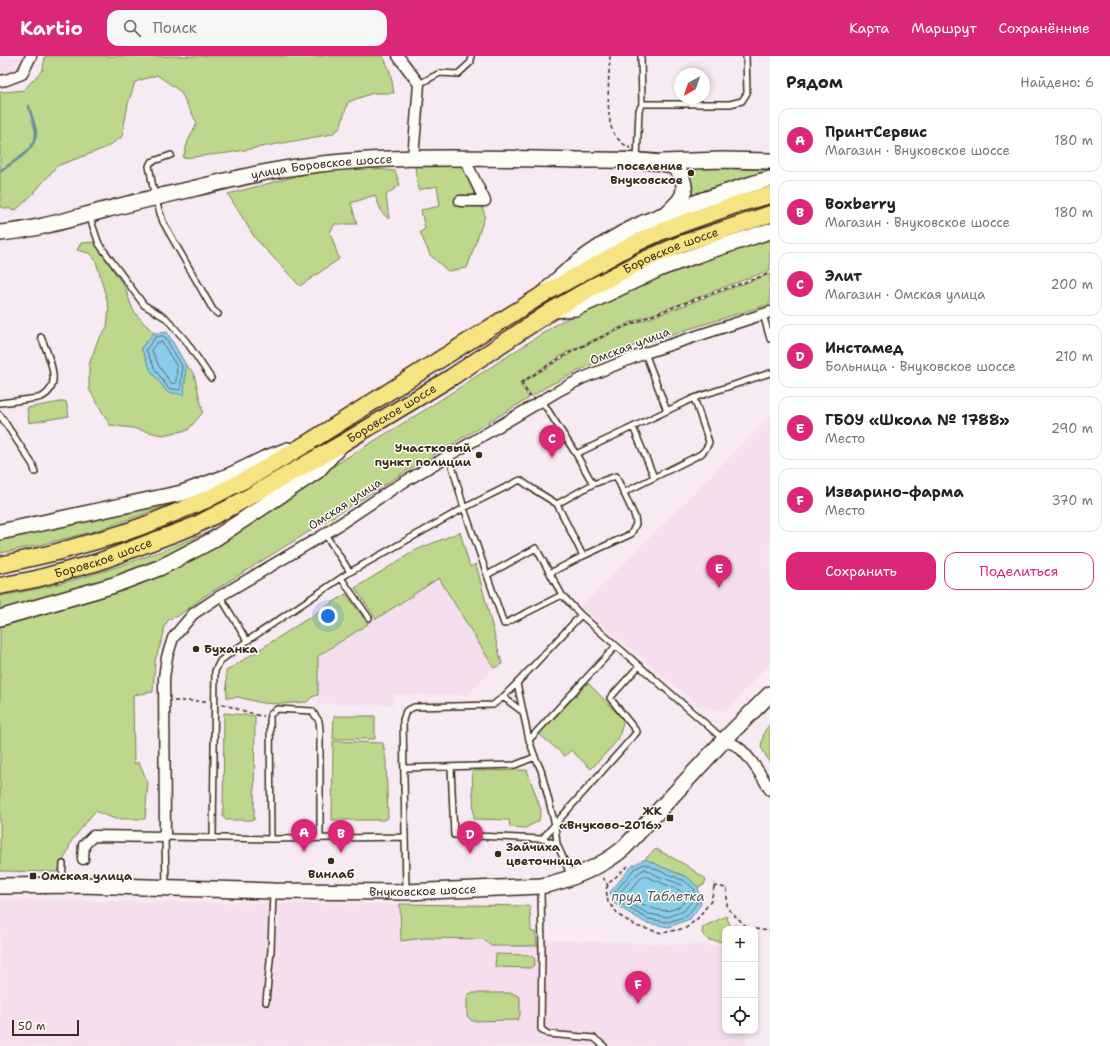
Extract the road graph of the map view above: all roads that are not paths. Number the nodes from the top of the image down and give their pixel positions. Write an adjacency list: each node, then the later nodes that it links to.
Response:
1 (31, 56): 6 (street)
2 (398, 56): 7 (street)
3 (471, 56): 7 (lane)
4 (641, 56): 8 (lane)
5 (746, 56): 8 (lane)
6 (0, 81)
7 (418, 84): 10 (street)
8 (642, 104): 12 (lane)
9 (171, 155): 16 (lane)
10 (413, 158): 11 (street, улица Боровское шоссе); 16 (street, улица Боровское шоссе)
11 (464, 158): 12 (street, улица Боровское шоссе); 17 (street)
12 (642, 158): 13 (street); 19 (street)
13 (770, 161)
14 (770, 179): 19 (street)
15 (770, 195): 23 (main road, Боровское шоссе)
16 (155, 198): 18 (street, улица Боровское шоссе); 26 (lane)
17 (460, 201)
18 (89, 214): 22 (street, улица Боровское шоссе); 31 (lane)
19 (666, 214): 23 (street)
20 (770, 214): 24 (main road, Боровское шоссе)
21 (770, 231): 24 (street)
22 (0, 233)
23 (542, 295): 39 (main road, Боровское шоссе)
24 (553, 310): 38 (main road, Боровское шоссе)
25 (767, 313): 28 (lane); 29 (street, Омская улица)
26 (218, 314)
27 (42, 337): 34 (lane)
28 (770, 339)
29 (645, 353): 33 (street, Омская улица); 35 (lane)
30 (770, 373): 32 (lane)
31 (211, 378)
32 (694, 398): 35 (lane); 43 (lane)
33 (542, 401): 40 (lane); 41 (street, Омская улица)
34 (0, 403)
35 (666, 411): 37 (lane)
36 (0, 415): 42 (lane)
37 (633, 427): 40 (lane); 43 (lane)
38 (343, 443): 56 (main road, Боровское шоссе); 60 (street)
39 (306, 444): 48 (street); 51 (main road, Боровское шоссе)
40 (576, 454): 44 (lane)
41 (449, 455): 47 (lane); 49 (street, Омская улица)
42 (35, 472)
43 (654, 477): 45 (lane)
44 (593, 484): 45 (lane); 46 (lane)
45 (623, 493): 50 (lane)
46 (557, 504): 47 (lane); 50 (lane)
47 (464, 508): 52 (lane); 54 (lane)
48 (0, 532)
49 (325, 534): 52 (lane); 58 (street, Омская улица)
50 (583, 556): 53 (lane)
51 (0, 565)
52 (350, 572): 55 (lane)
53 (550, 573): 54 (lane); 57 (lane)
54 (486, 575): 57 (lane)
55 (341, 578): 61 (lane); 62 (lane)
56 (0, 586)
57 (562, 595): 59 (lane)
58 (220, 596): 62 (lane); 76 (street, Омская улица)
59 (581, 615): 63 (lane); 65 (lane)
60 (0, 618)
61 (369, 618)
62 (247, 640): 77 (lane)
63 (616, 646): 64 (lane); 69 (lane)
64 (639, 666): 70 (lane); 75 (lane)
65 (518, 682): 66 (lane); 68 (lane)
66 (503, 697): 68 (lane); 73 (lane)
67 (767, 699): 70 (street, Внуковское шоссе)
68 (523, 712): 69 (lane)
69 (529, 740): 71 (lane)
70 (724, 740): 74 (street); 85 (street, Внуковское шоссе)
71 (535, 757): 72 (lane); 75 (lane)
72 (451, 767): 73 (lane); 81 (lane)
73 (404, 768): 78 (lane)
74 (770, 790)
75 (555, 825): 81 (lane); 82 (lane)
76 (165, 837): 77 (lane); 83 (street); 89 (lane)
77 (213, 837): 80 (lane)
78 (405, 837): 79 (lane); 91 (lane)
79 (320, 838): 80 (lane); 80 (lane)
80 (270, 839)
81 (542, 839): 82 (lane)
82 (557, 844): 85 (lane)
83 (83, 859)
84 (63, 864): 86 (lane)
85 (572, 877): 88 (street, Внуковское шоссе)
86 (62, 885): 87 (street, Внуковское шоссе); 89 (street, Внуковское шоссе)
87 (0, 886)
88 (541, 886): 91 (street, Внуковское шоссе); 93 (lane)
89 (166, 888): 90 (street, Внуковское шоссе)
90 (273, 890): 91 (street, Внуковское шоссе); 92 (lane)
91 (406, 892)
92 (266, 1002)
93 (604, 1046)

